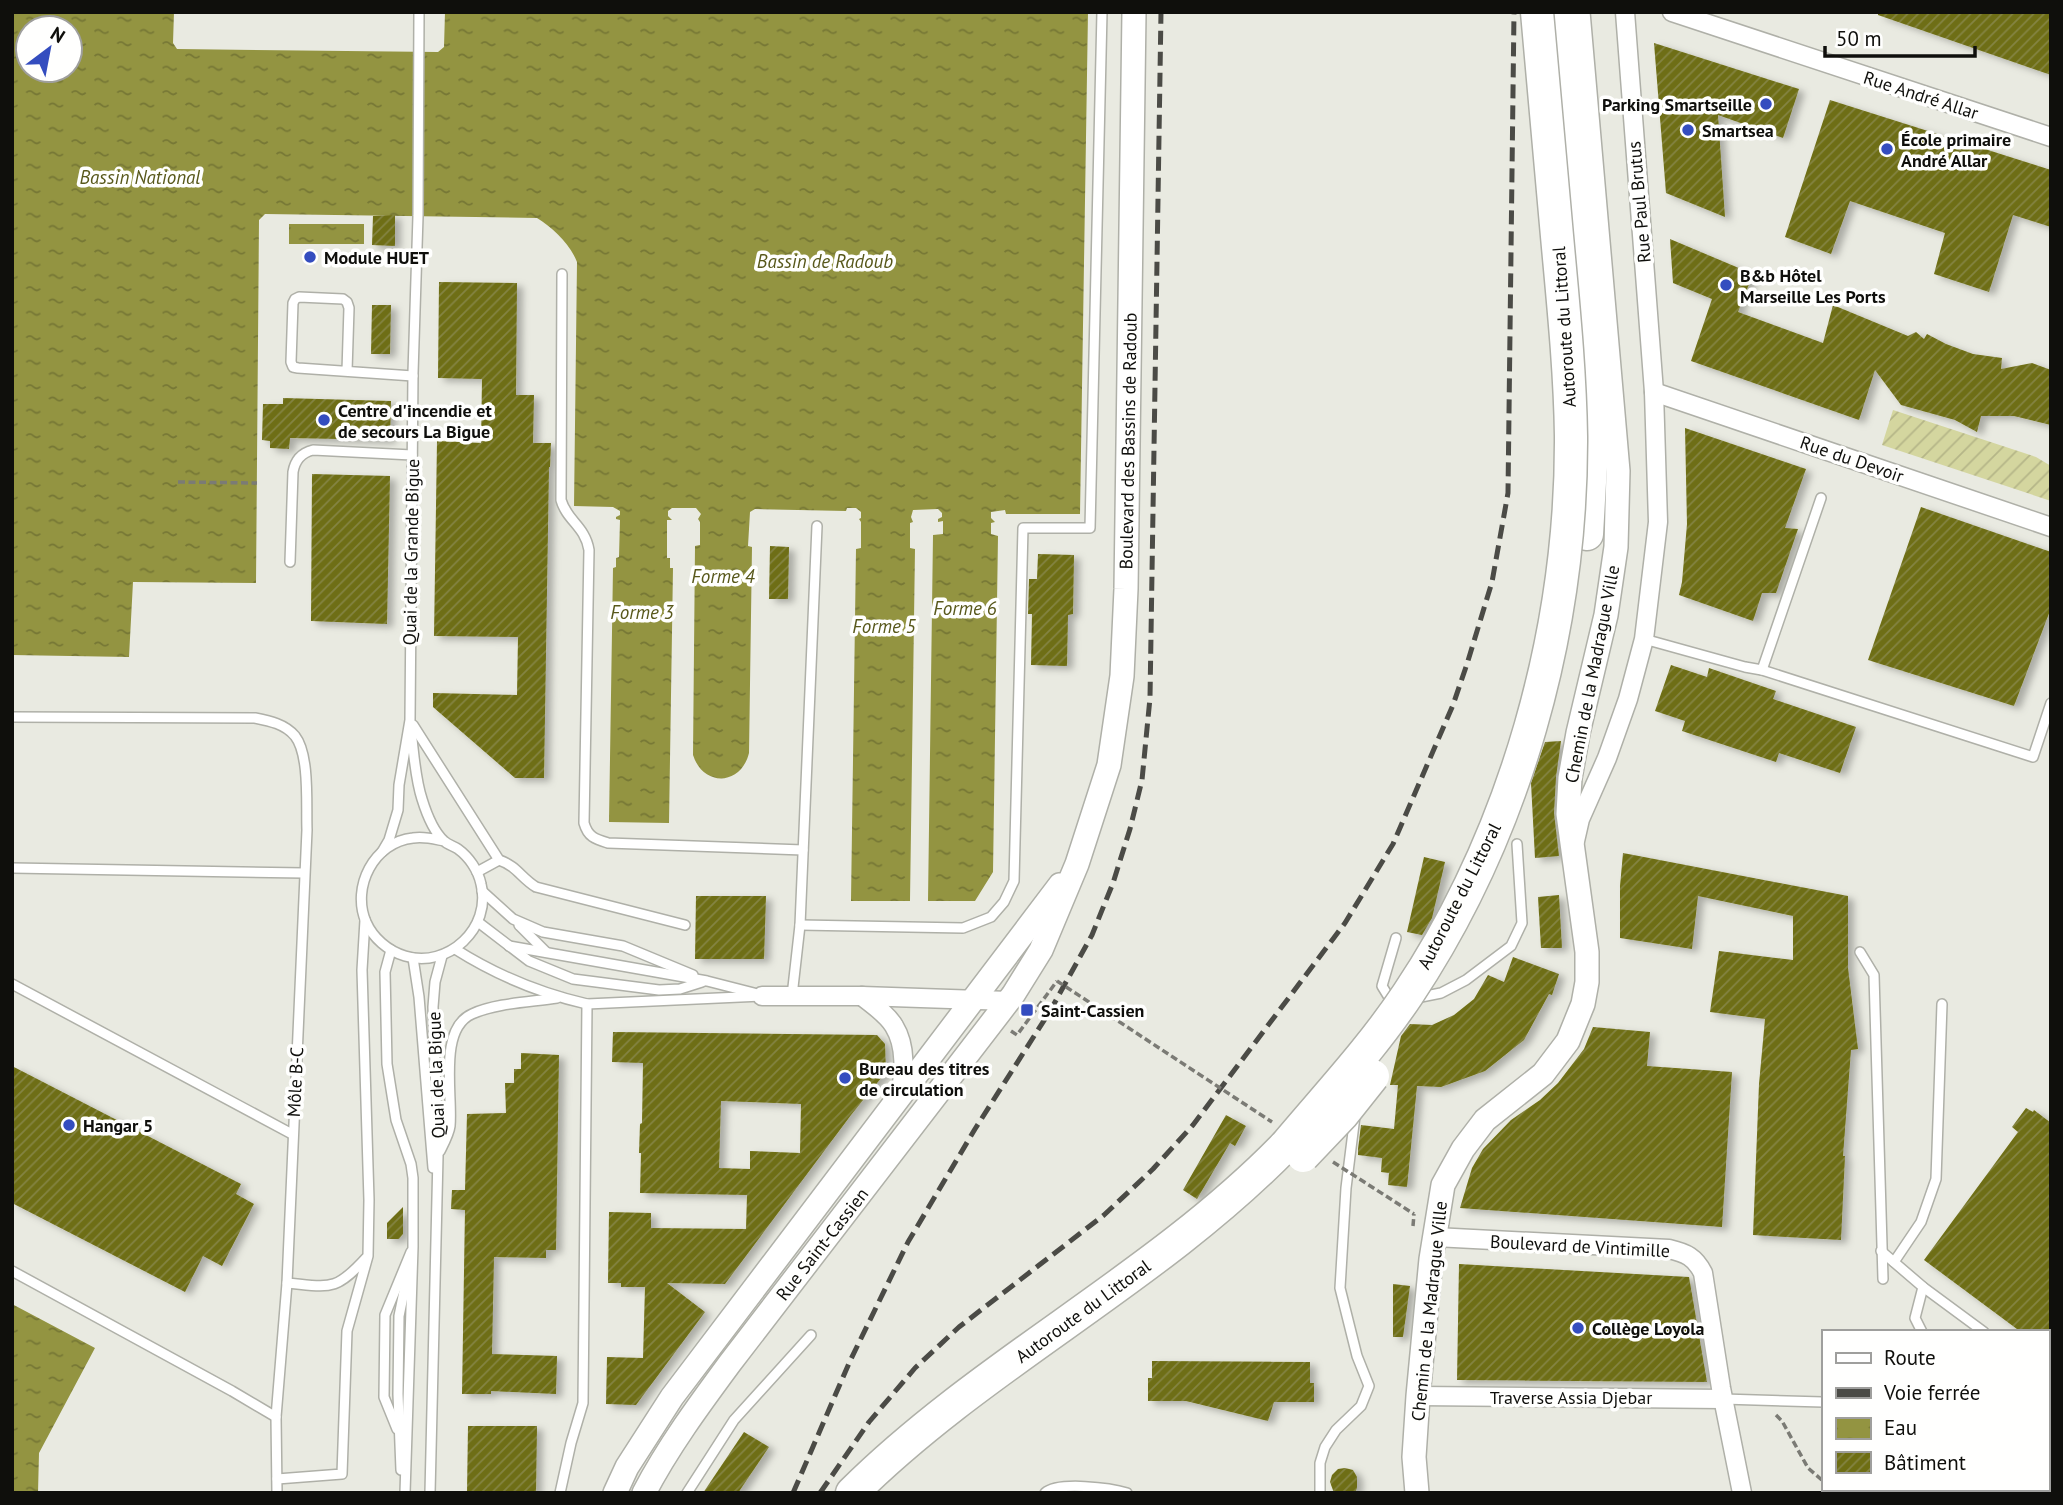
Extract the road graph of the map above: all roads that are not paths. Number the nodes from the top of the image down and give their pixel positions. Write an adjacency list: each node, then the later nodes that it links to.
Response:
1 (419, 12): 12 (lane, Quai de la Grande Bigue)
2 (1102, 12): 39 (lane)
3 (1134, 12): 30 (street, Boulevard des Bassins de Radoub)
4 (1537, 12): 88 (highway, Autoroute du Littoral, bridge)
5 (1557, 12): 89 (highway, Autoroute du Littoral, bridge)
6 (1578, 12): 26 (street, Chemin de la Madrague Ville)
7 (1625, 12): 13 (street, Rue Paul Brutus)
8 (1672, 12): 9 (street, Rue André Allar)
9 (2051, 137)
10 (562, 274): 27 (lane)
11 (346, 371): 11 (lane); 12 (lane)
12 (413, 376): 14 (lane, Quai de la Grande Bigue)
13 (1654, 391): 17 (street, Rue du Devoir); 19 (street, Rue Paul Brutus)
14 (412, 454): 18 (lane); 23 (lane, Quai de la Grande Bigue)
15 (1821, 498): 20 (lane)
16 (817, 526): 27 (lane)
17 (2051, 527)
18 (290, 562)
19 (1644, 639): 20 (lane); 26 (street, Rue Paul Brutus)
20 (1762, 670): 21 (lane)
21 (2051, 703)
22 (12, 717): 33 (lane, Môle B-C)
23 (410, 720): 24 (lane, Quai de la Grande Bigue); 28 (lane, Quai de la Grande Bigue); 29 (lane)
24 (444, 841): 28 (lane); 32 (lane)
25 (1517, 844): 58 (lane)
26 (1574, 848): 63 (street, Chemin de la Madrague Ville)
27 (803, 850): 39 (lane)
28 (382, 852): 36 (lane)
29 (499, 860): 32 (lane); 38 (lane)
30 (1077, 864): 54 (street, Boulevard des Bassins de Radoub); 55 (street, Boulevard des Bassins de Radoub)
31 (12, 868): 33 (lane)
32 (477, 872): 34 (lane)
33 (304, 873): 60 (lane, Môle B-C)
34 (482, 891): 35 (lane); 37 (lane)
35 (513, 919): 45 (lane); 48 (lane)
36 (365, 920): 43 (lane); 66 (lane)
37 (478, 922): 41 (lane); 42 (lane)
38 (685, 925)
39 (800, 925): 51 (lane)
40 (1396, 938): 58 (lane)
41 (509, 946): 45 (lane); 48 (lane)
42 (455, 949): 46 (lane); 53 (lane)
43 (391, 950): 47 (lane); 64 (lane)
44 (1860, 952): 65 (lane)
45 (547, 953): 48 (lane)
46 (442, 956): 47 (lane); 61 (lane, Quai de la Bigue)
47 (413, 958): 62 (lane, Quai de la Bigue)
48 (708, 981): 50 (lane)
49 (12, 984): 60 (lane)
50 (762, 996): 51 (street); 56 (lane)
51 (792, 996): 52 (street)
52 (862, 996): 54 (street); 59 (street)
53 (559, 998): 56 (lane); 61 (lane)
54 (973, 999): 55 (street); 59 (street, Rue Saint-Cassien)
55 (1009, 1001): 86 (street, Rue Saint-Cassien)
56 (587, 1004): 84 (lane)
57 (1942, 1004): 67 (lane)
58 (1394, 1006): 92 (lane)
59 (900, 1096): 85 (street, Rue Saint-Cassien)
60 (292, 1134): 70 (lane, Môle B-C)
61 (438, 1156): 62 (lane, Quai de la Bigue)
62 (436, 1194): 83 (lane, Quai de la Bigue)
63 (1434, 1237): 75 (street, Chemin de la Madrague Ville); 76 (street, Boulevard de Vintimille)
64 (413, 1247): 79 (lane); 79 (lane); 82 (lane)
65 (1881, 1251): 67 (lane); 69 (lane)
66 (368, 1256): 70 (lane); 80 (lane)
67 (1894, 1262): 71 (lane)
68 (12, 1271): 78 (lane)
69 (1883, 1279)
70 (286, 1283): 78 (lane, Môle B-C)
71 (1923, 1287): 72 (lane); 73 (lane)
72 (1921, 1330)
73 (1981, 1330)
74 (811, 1335): 87 (lane)
75 (1418, 1396): 76 (street, Traverse Assia Djebar); 93 (street, Chemin de la Madrague Ville)
76 (1723, 1399): 77 (lane); 94 (street, Boulevard de Vintimille)
77 (1822, 1402)
78 (276, 1417): 80 (lane, Môle B-C)
79 (400, 1436): 82 (lane)
80 (277, 1479): 81 (lane, Môle B-C)
81 (277, 1493)
82 (404, 1493)
83 (430, 1493)
84 (560, 1493)
85 (615, 1493)
86 (644, 1493)
87 (687, 1493)
88 (852, 1493)
89 (881, 1493)
90 (1045, 1493): 91 (lane)
91 (1128, 1493)
92 (1320, 1493)
93 (1417, 1493)
94 (1742, 1493)

